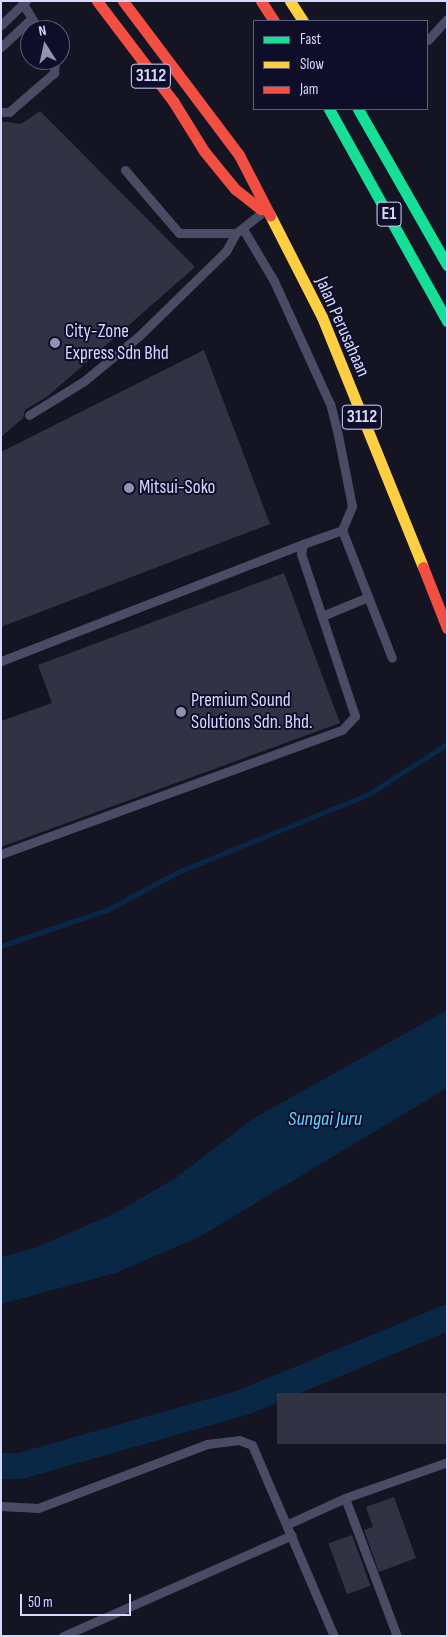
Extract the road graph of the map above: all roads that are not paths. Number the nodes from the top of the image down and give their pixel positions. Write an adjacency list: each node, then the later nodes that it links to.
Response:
1 (97, 1): 18 (main road, Jalan Perusahaan / 3112)
2 (123, 1): 18 (main road, Jalan Perusahaan / 3112)
3 (261, 1): 8 (main road)
4 (290, 1): 9 (main road)
5 (25, 3): 6 (lane); 10 (lane)
6 (32, 18): 12 (lane)
7 (447, 19): 11 (lane)
8 (273, 20)
9 (302, 20)
10 (1, 25)
11 (428, 40)
12 (1, 47)
13 (54, 70): 16 (lane)
14 (330, 110): 21 (main road, E1)
15 (359, 110): 20 (main road, E1)
16 (1, 112)
17 (125, 170): 19 (lane)
18 (264, 211): 19 (lane); 27 (main road, Jalan Perusahaan / 3112)
19 (239, 231): 22 (lane); 23 (lane)
20 (447, 265)
21 (447, 321)
22 (29, 415)
23 (342, 530): 24 (lane); 25 (lane)
24 (303, 544): 26 (lane); 29 (lane)
25 (368, 596): 26 (lane); 28 (lane)
26 (322, 616): 30 (lane)
27 (447, 628)
28 (392, 658)
29 (1, 661)
30 (1, 854)
31 (447, 1462): 32 (lane)
32 (346, 1498): 34 (lane); 38 (lane)
33 (1, 1506): 34 (lane)
34 (288, 1524): 35 (lane)
35 (292, 1535): 36 (lane); 37 (lane)
36 (62, 1636)
37 (334, 1636)
38 (397, 1636)

